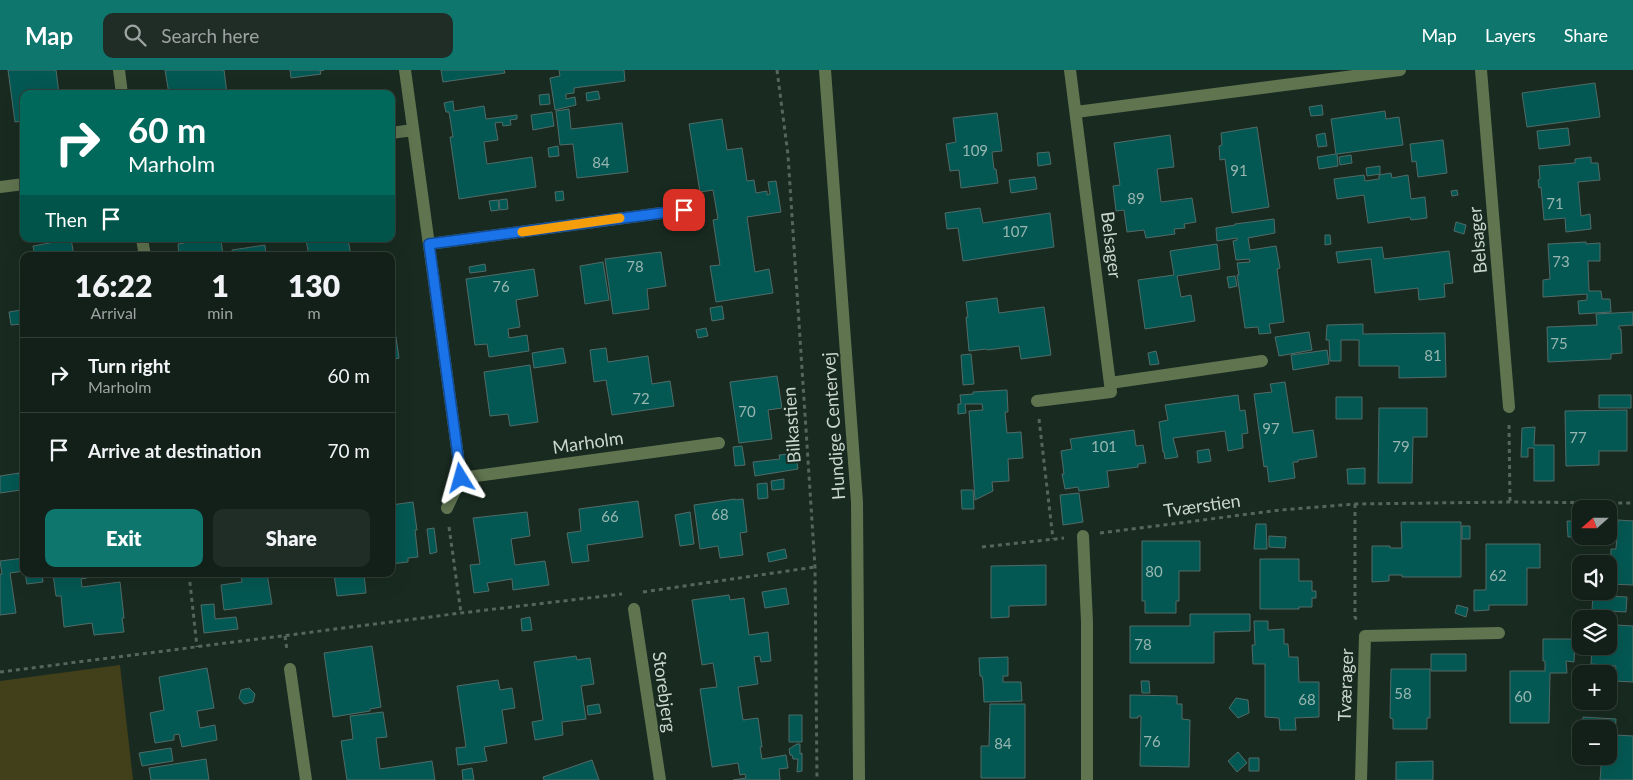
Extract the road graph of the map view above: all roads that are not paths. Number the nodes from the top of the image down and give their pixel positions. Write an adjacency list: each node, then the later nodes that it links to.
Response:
1 (119, 70): 8 (street)
2 (404, 70): 10 (street)
3 (825, 70): 29 (street, Hundige Centervej)
4 (1070, 70): 9 (street, Belsager)
5 (1400, 70): 7 (street)
6 (1481, 70): 19 (street, Belsager)
7 (1357, 73): 9 (street)
8 (122, 90)
9 (1076, 112): 17 (street, Belsager)
10 (413, 130): 11 (street); 15 (street)
11 (395, 132)
12 (20, 184): 13 (street)
13 (0, 187)
14 (684, 210): 15 (street)
15 (429, 244): 21 (street)
16 (1262, 362): 17 (street)
17 (1110, 383): 18 (street)
18 (1037, 401)
19 (1509, 407)
20 (719, 443): 21 (street, Marholm)
21 (461, 478): 22 (street)
22 (447, 508)
23 (1084, 536): 30 (street)
24 (634, 609): 28 (street, Storebjerg)
25 (1499, 633): 31 (street, Tværager)
26 (290, 669): 27 (street)
27 (306, 780)
28 (660, 780)
29 (860, 780)
30 (1087, 780)
31 (1361, 780)

